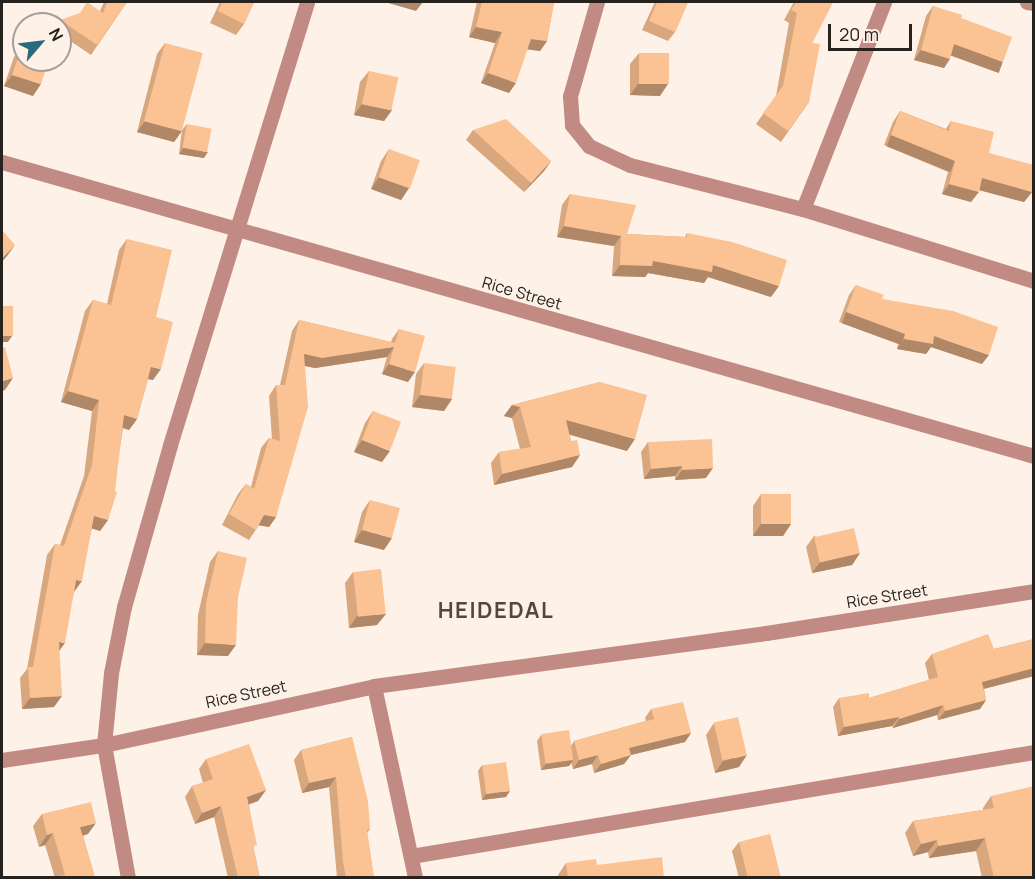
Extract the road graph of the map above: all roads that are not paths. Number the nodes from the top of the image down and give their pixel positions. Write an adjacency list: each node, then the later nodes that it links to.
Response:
1 (307, 2): 8 (street)
2 (597, 2): 7 (street)
3 (884, 2): 7 (street)
4 (1027, 2): 5 (street)
5 (1034, 3)
6 (2, 162): 8 (street, Rice Street)
7 (803, 209): 9 (street)
8 (235, 230): 10 (street, Rice Street); 13 (street)
9 (1034, 281)
10 (1034, 456)
11 (1034, 591): 12 (street, Rice Street)
12 (374, 686): 13 (street, Rice Street); 16 (street)
13 (104, 745): 15 (street, Rice Street); 17 (street)
14 (1034, 752): 16 (street)
15 (2, 760)
16 (411, 856): 18 (street)
17 (128, 878)
18 (415, 878)

